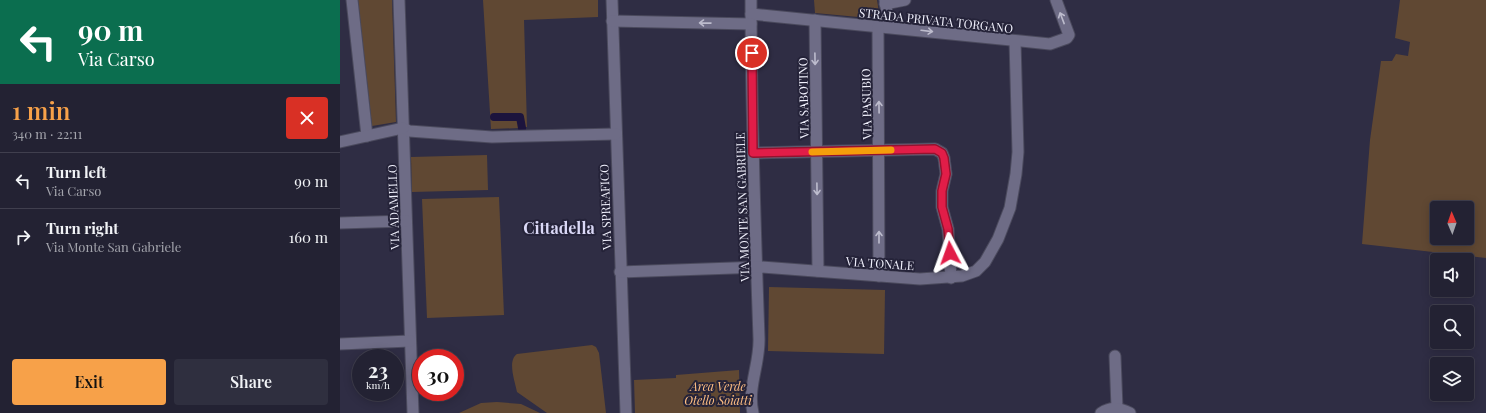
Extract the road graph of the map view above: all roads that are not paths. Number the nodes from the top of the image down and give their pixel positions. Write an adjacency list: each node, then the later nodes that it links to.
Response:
1 (352, 0): 15 (street)
2 (399, 0): 13 (street, VIA ADAMELLO)
3 (612, 0): 10 (street, VIA SPREAFICO)
4 (751, 0): 8 (street, VIA MONTE SAN GABRIELE)
5 (905, 0): 7 (street)
6 (1056, 0): 12 (street, STRADA PRIVATA TORGANO, one-way to 6)
7 (885, 2): 11 (street, VIA PASUBIO)
8 (751, 19): 9 (street, STRADA PRIVATA TORGANO); 10 (street, STRADA PRIVATA TORGANO, one-way to 10); 19 (street, VIA MONTE SAN GABRIELE)
9 (815, 20): 11 (street, STRADA PRIVATA TORGANO); 18 (street, VIA SABOTINO, one-way to 18)
10 (612, 21): 14 (street, VIA SPREAFICO)
11 (883, 27): 12 (street, STRADA PRIVATA TORGANO, one-way to 12); 17 (street, VIA PASUBIO, one-way to 11)
12 (1015, 41): 26 (street, VIA TONALE)
13 (403, 128): 14 (street); 15 (street); 20 (street, VIA ADAMELLO)
14 (616, 134): 24 (street, VIA SPREAFICO)
15 (367, 136): 16 (street)
16 (340, 142)
17 (879, 150): 18 (street); 25 (street, VIA PASUBIO, one-way to 17); 26 (street)
18 (816, 152): 19 (street); 23 (street, VIA SABOTINO, one-way to 23)
19 (753, 153): 22 (street, VIA MONTE SAN GABRIELE)
20 (406, 221): 21 (street); 27 (street, VIA ADAMELLO)
21 (340, 223)
22 (757, 268): 23 (street, VIA TONALE); 24 (street, VIA TONALE); 33 (street, VIA MONTE SAN GABRIELE)
23 (818, 271): 25 (street, VIA TONALE)
24 (620, 272): 32 (street, VIA SPREAFICO)
25 (879, 276): 26 (street, VIA TONALE)
26 (951, 278)
27 (410, 341): 28 (street); 31 (street, VIA ADAMELLO)
28 (340, 344)
29 (1115, 356): 30 (street)
30 (1117, 408): 34 (street); 35 (street)
31 (413, 413)
32 (626, 413)
33 (753, 413)
34 (1101, 413)
35 (1130, 413)

